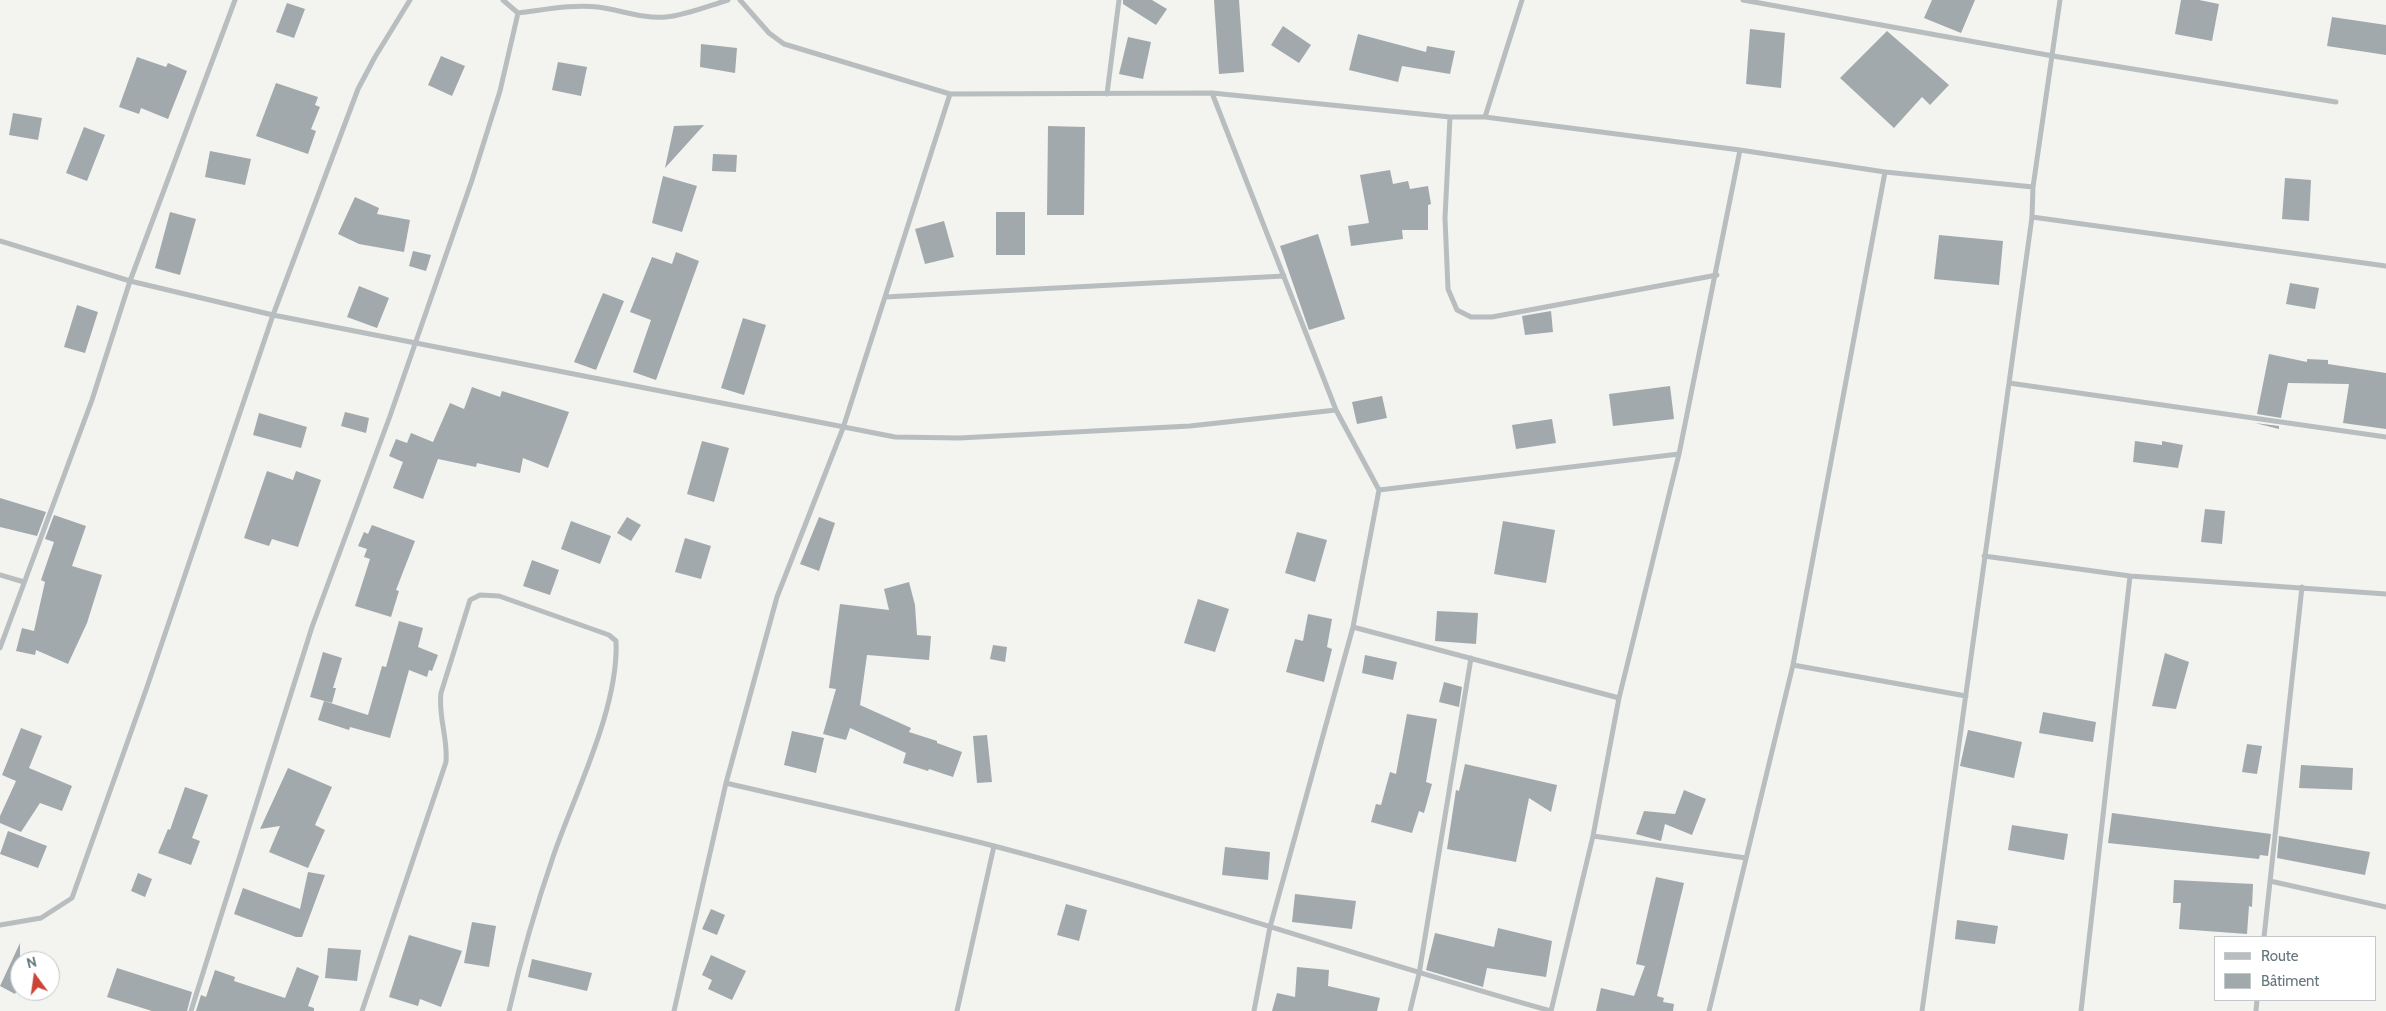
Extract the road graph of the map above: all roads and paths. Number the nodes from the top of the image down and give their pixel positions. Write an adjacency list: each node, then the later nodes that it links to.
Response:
1 (235, 0): 26 (street)
2 (410, 0): 28 (street)
3 (503, 0): 10 (street)
4 (728, 0): 10 (street)
5 (740, 0): 13 (street)
6 (1119, 0): 14 (street)
7 (1522, 0): 17 (street)
8 (1743, 0): 11 (street)
9 (2060, 0): 11 (street)
10 (518, 13): 29 (street)
11 (2053, 56): 15 (street); 20 (street)
12 (1212, 93): 14 (street); 16 (street); 25 (street)
13 (950, 94): 14 (street); 27 (street)
14 (1107, 94)
15 (2336, 102)
16 (1450, 117): 17 (street); 24 (street)
17 (1485, 117): 18 (street)
18 (1740, 150): 19 (street); 24 (street)
19 (1885, 172): 20 (street); 45 (street)
20 (2033, 187): 21 (street)
21 (2032, 217): 23 (street); 30 (street)
22 (0, 241): 26 (street)
23 (2386, 266)
24 (1717, 275): 34 (street)
25 (1284, 276): 27 (street); 31 (street)
26 (130, 281): 28 (street); 39 (street)
27 (885, 297): 32 (street)
28 (273, 315): 29 (street); 54 (street)
29 (414, 344): 32 (street); 58 (street)
30 (2009, 383): 33 (street); 36 (street)
31 (1336, 410): 32 (street); 35 (street)
32 (843, 428): 48 (street)
33 (2386, 437)
34 (1679, 454): 35 (street); 47 (street)
35 (1379, 490): 42 (street)
36 (1984, 556): 38 (street); 46 (street)
37 (0, 576): 39 (street)
38 (2130, 576): 40 (street); 68 (street)
39 (24, 582): 43 (street)
40 (2302, 586): 41 (street); 52 (street)
41 (2386, 594)
42 (1353, 627): 44 (street); 55 (street)
43 (0, 648)
44 (1471, 658): 47 (street); 57 (street)
45 (1793, 665): 46 (street); 51 (street)
46 (1966, 696): 67 (street)
47 (1619, 698): 49 (street)
48 (726, 783): 50 (street); 61 (street)
49 (1593, 836): 51 (street); 65 (street)
50 (994, 846): 55 (street); 62 (street)
51 (1746, 858): 66 (street)
52 (2270, 880): 53 (street); 56 (street)
53 (2386, 907)
54 (0, 925)
55 (1270, 927): 57 (street); 63 (street)
56 (2264, 936)
57 (1419, 974): 64 (street); 65 (street)
58 (191, 1011)
59 (362, 1011): 60 (street)
60 (509, 1011)
61 (674, 1011)
62 (957, 1011)
63 (1254, 1011)
64 (1410, 1011)
65 (1551, 1011)
66 (1709, 1011)
67 (1922, 1011)
68 (2081, 1011)

